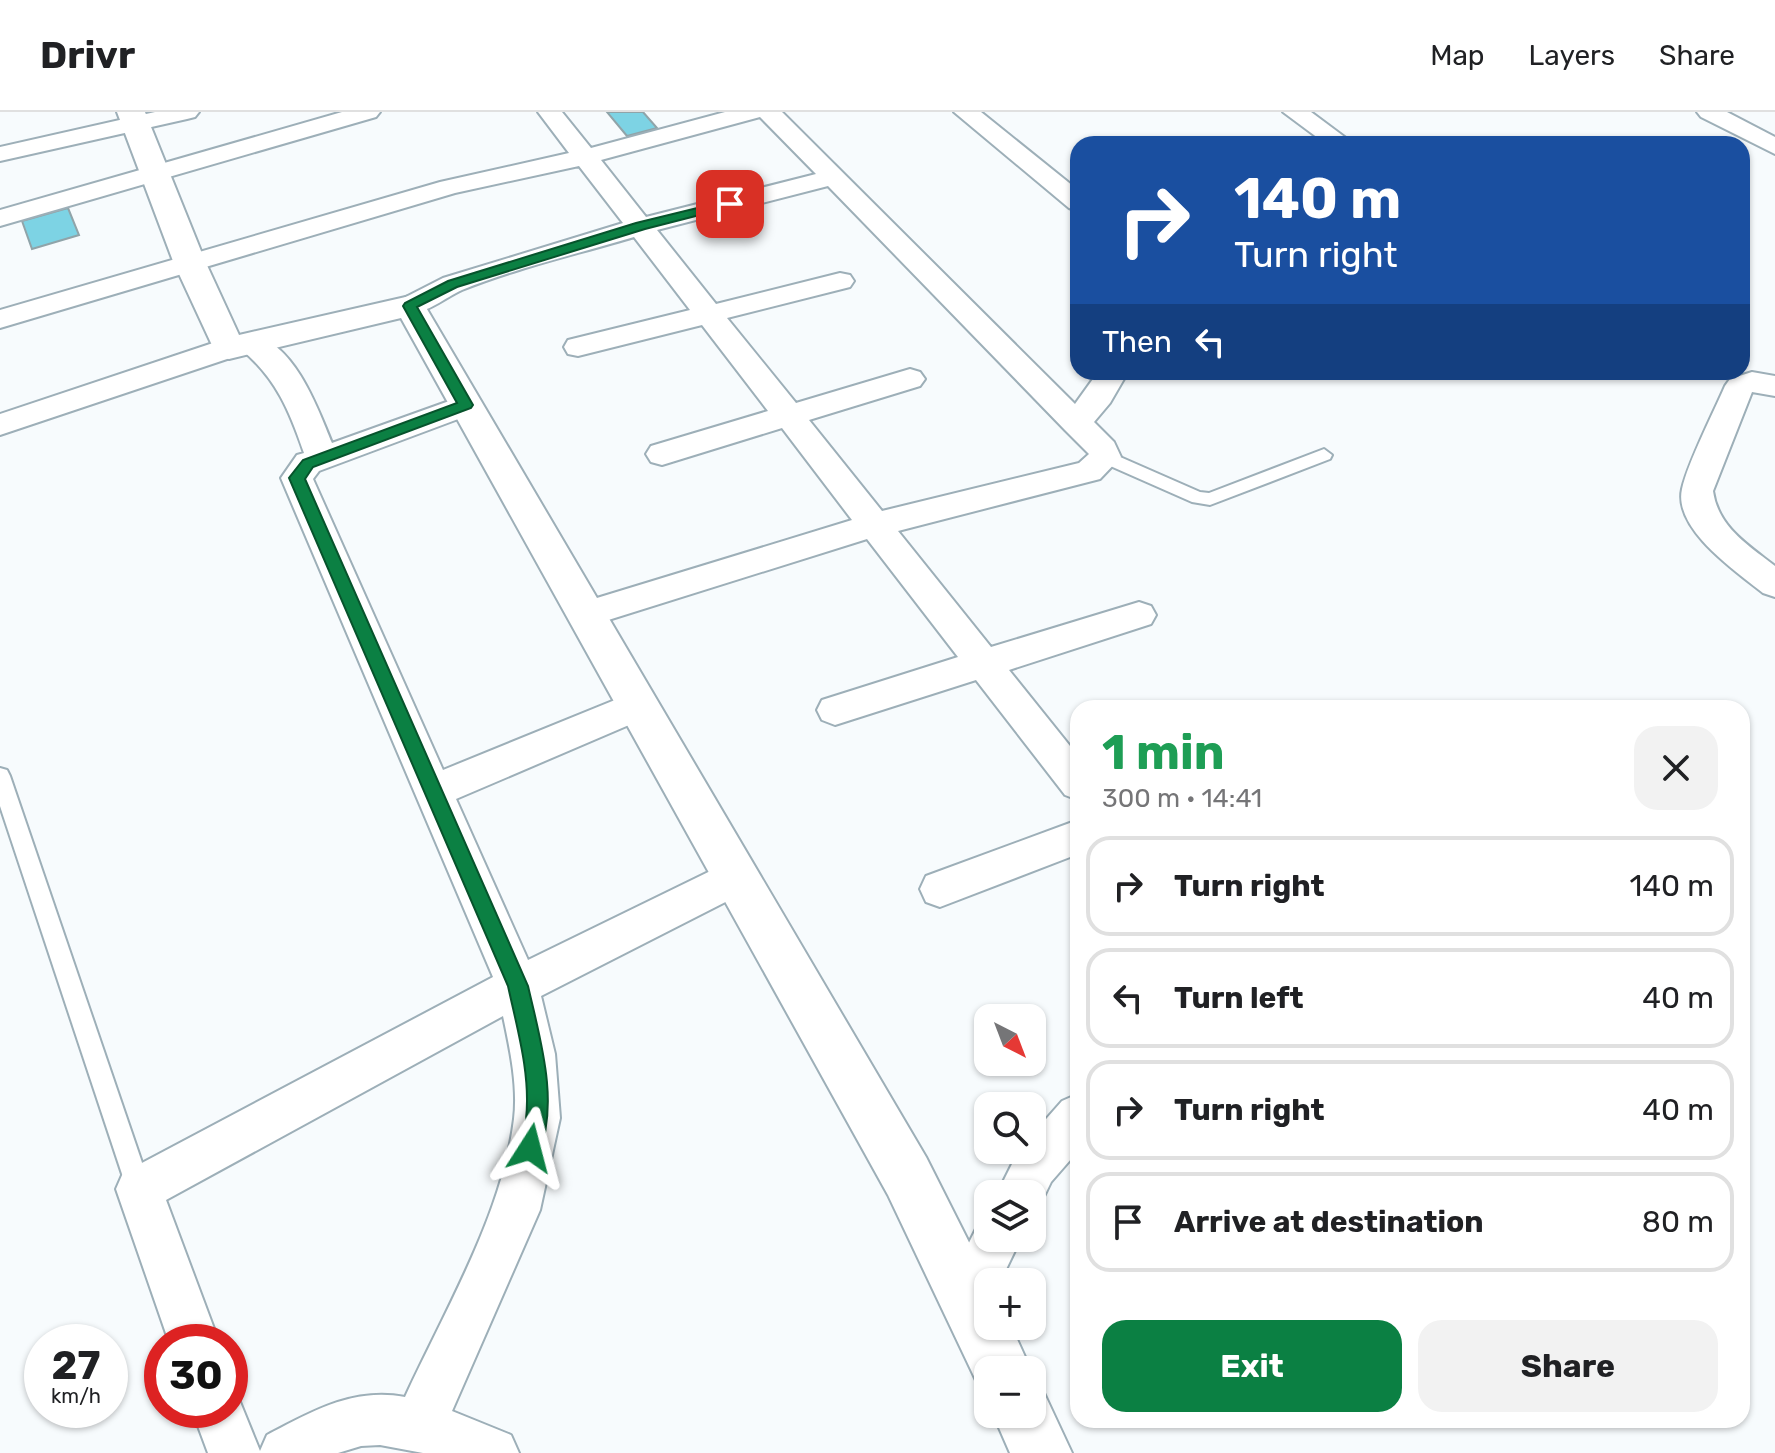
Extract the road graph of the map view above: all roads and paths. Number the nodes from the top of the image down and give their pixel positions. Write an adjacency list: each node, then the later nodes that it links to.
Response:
1 (187, 112): 9 (street)
2 (368, 112): 14 (street)
3 (550, 112): 13 (street)
4 (752, 112): 13 (street)
5 (769, 112): 15 (street)
6 (966, 112): 16 (street)
7 (1295, 112): 10 (street)
8 (1709, 112): 11 (street)
9 (133, 118): 12 (street); 14 (street)
10 (1330, 136)
11 (1773, 145)
12 (0, 154)
13 (584, 157): 18 (street); 19 (street)
14 (155, 173): 17 (street); 19 (street)
15 (833, 177): 18 (street); 31 (street)
16 (1070, 196)
17 (0, 218)
18 (641, 226): 21 (street); 22 (street)
19 (189, 261): 23 (street); 24 (street)
20 (840, 281): 22 (street)
21 (410, 306): 24 (street); 29 (street)
22 (708, 312): 25 (street); 30 (street)
23 (0, 319)
24 (240, 345): 32 (street); 36 (street)
25 (578, 347)
26 (910, 379): 30 (street)
27 (1108, 380): 31 (street)
28 (1775, 386): 38 (street)
29 (466, 405): 36 (street); 39 (street)
30 (789, 417): 33 (street); 37 (street)
31 (1076, 423): 35 (street)
32 (0, 425)
33 (662, 454)
34 (1324, 455): 35 (lane)
35 (1105, 457): 37 (street)
36 (322, 458): 46 (street)
37 (874, 525): 39 (street); 41 (street)
38 (1775, 584)
39 (586, 614): 42 (street)
40 (1139, 615): 41 (street)
41 (982, 664): 43 (street); 44 (street)
42 (637, 706): 46 (street); 48 (street)
43 (835, 710)
44 (1070, 774)
45 (0, 776): 53 (lane)
46 (433, 791): 50 (street)
47 (1070, 840): 49 (street)
48 (735, 877): 50 (street); 55 (street)
49 (940, 889)
50 (518, 986): 53 (street); 58 (street)
51 (1070, 1126): 52 (street)
52 (1028, 1180)
53 (139, 1189): 56 (street)
54 (990, 1252): 55 (street)
55 (966, 1296): 57 (street)
56 (188, 1324)
57 (995, 1356)
58 (419, 1425): 62 (street); 63 (street)
59 (225, 1428): 61 (street)
60 (1030, 1428): 64 (street)
61 (234, 1453)
62 (285, 1453)
63 (493, 1453)
64 (1042, 1453)

